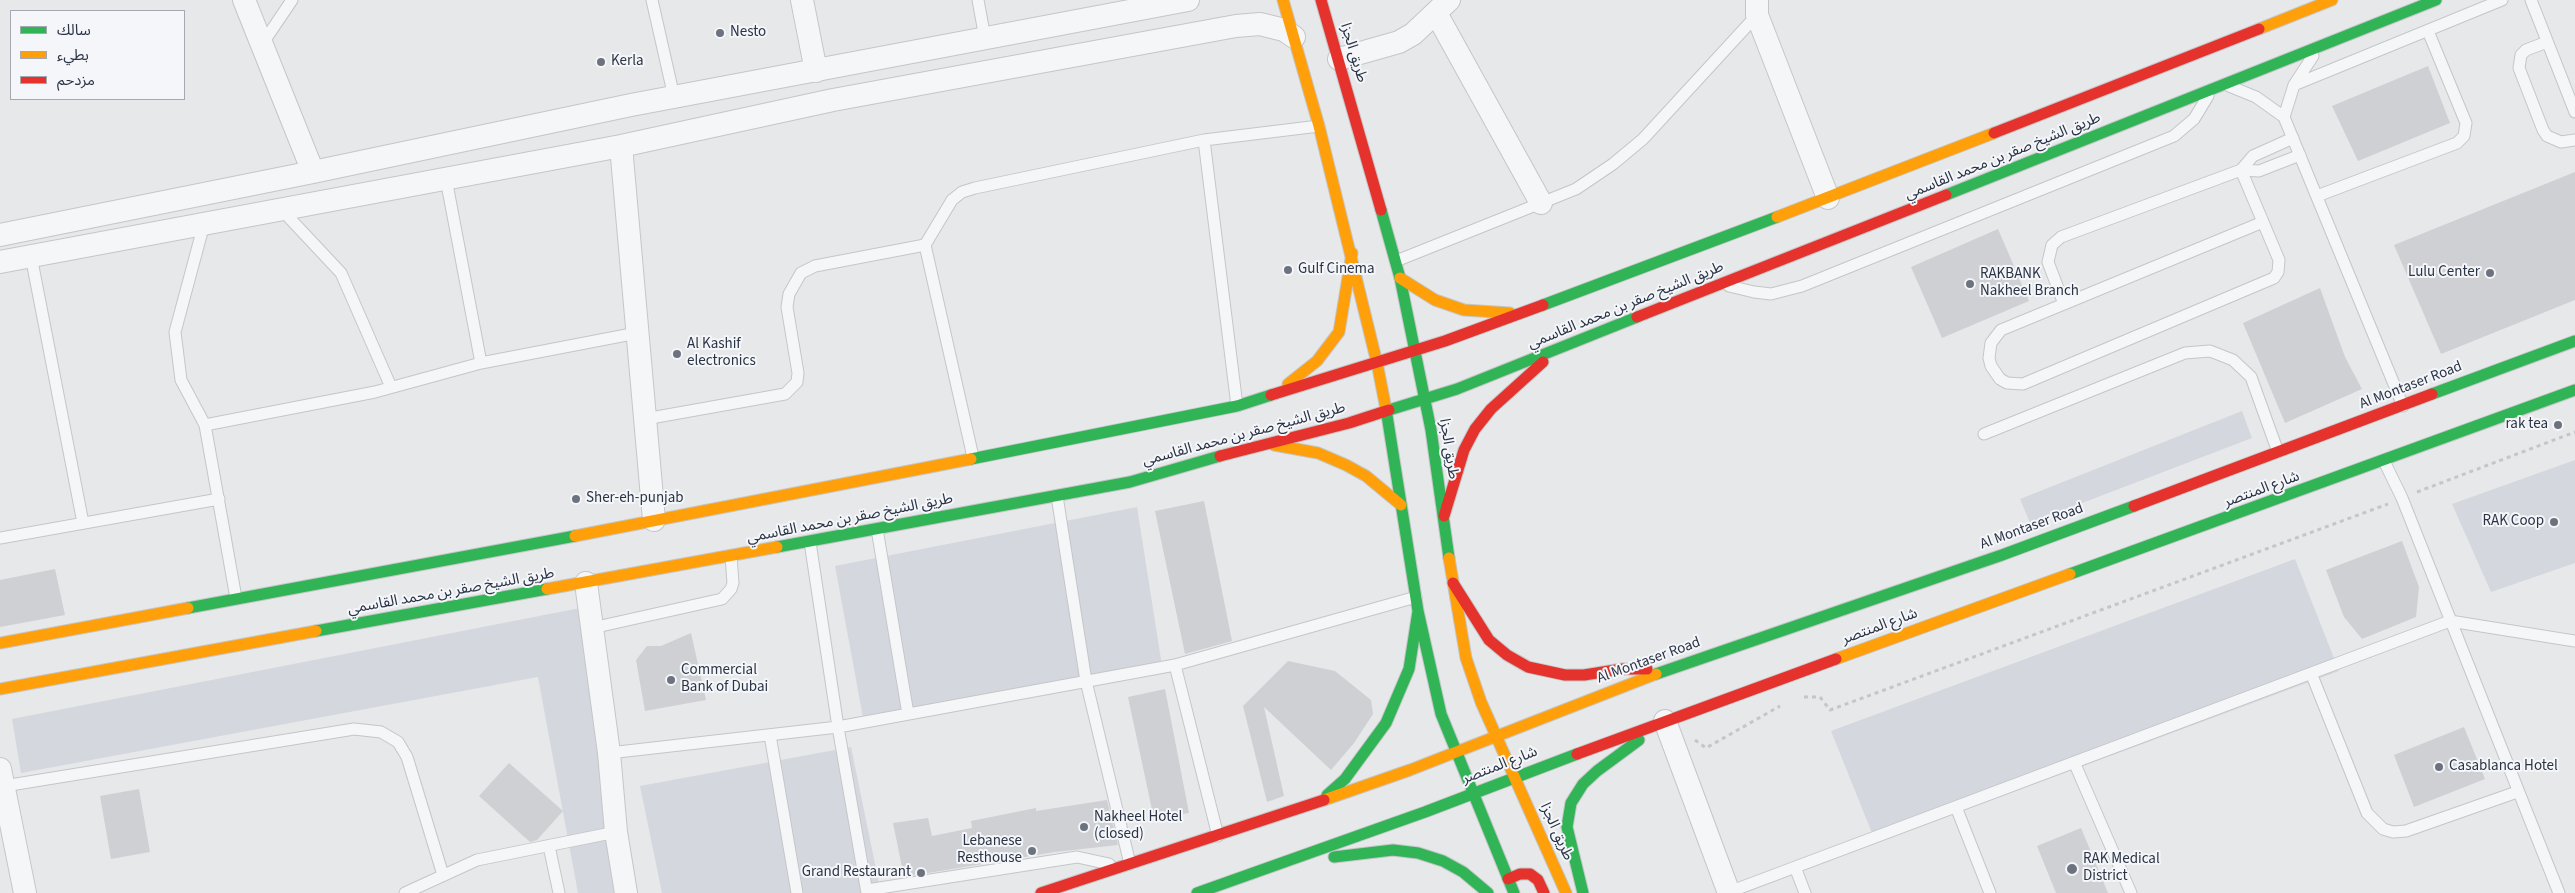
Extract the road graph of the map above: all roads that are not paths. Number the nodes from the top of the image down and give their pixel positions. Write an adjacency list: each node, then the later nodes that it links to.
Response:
1 (244, 0): 20 (street)
2 (292, 0): 20 (lane)
3 (652, 0): 27 (lane)
4 (802, 0): 23 (street)
5 (978, 0): 18 (lane)
6 (1283, 0): 17 (main road)
7 (1321, 0): 22 (main road, طريق الجزا)
8 (2332, 0): 40 (main road, طريق الشيخ صقر بن محمد القاسمي)
9 (2436, 0): 21 (main road, طريق الشيخ صقر بن محمد القاسمي)
10 (2502, 0): 15 (lane)
11 (2531, 0): 19 (lane)
12 (1179, 2): 16 (street); 18 (street)
13 (1442, 7): 22 (street); 41 (street)
14 (1757, 7): 40 (street); 41 (lane)
15 (2428, 30): 25 (lane); 39 (lane)
16 (1180, 35): 17 (street); 34 (street)
17 (1294, 37): 30 (main road)
18 (985, 38): 23 (street)
19 (2547, 42): 28 (lane); 33 (lane)
20 (263, 43): 37 (street)
21 (2324, 45): 24 (main road, طريق الشيخ صقر بن محمد القاسمي); 25 (lane)
22 (1339, 59): 50 (main road, طريق الجزا)
23 (816, 71): 27 (street)
24 (2226, 85): 26 (main road, طريق الشيخ صقر بن محمد القاسمي); 29 (lane)
25 (2294, 85): 29 (lane)
26 (2210, 92): 52 (main road, طريق الشيخ صقر بن محمد القاسمي); 52 (lane)
27 (674, 97): 37 (street)
28 (2575, 112)
29 (2284, 117): 31 (lane)
30 (1319, 126): 32 (lane); 47 (main road)
31 (2293, 138): 35 (lane); 36 (lane)
32 (1204, 140): 46 (lane); 65 (lane)
33 (2575, 140)
34 (621, 146): 38 (street); 55 (street)
35 (2300, 155): 36 (lane); 39 (lane)
36 (2241, 170): 43 (lane); 53 (lane)
37 (314, 172): 45 (street)
38 (446, 179): 42 (street); 59 (lane)
39 (2317, 196): 66 (lane)
40 (1828, 198): 54 (main road, طريق الشيخ صقر بن محمد القاسمي)
41 (1542, 203): 50 (lane)
42 (282, 209): 44 (street); 61 (lane)
43 (2264, 222): 53 (lane); 53 (lane)
44 (204, 224): 48 (street); 69 (lane)
45 (0, 235)
46 (925, 245): 68 (lane); 73 (lane)
47 (1352, 253): 60 (main road); 63 (main road)
48 (31, 256): 49 (street); 80 (lane)
49 (0, 262)
50 (1396, 262): 51 (main road, طريق الجزا)
51 (1400, 278): 54 (main road); 58 (main road, طريق الجزا)
52 (1723, 284): 57 (main road, طريق الشيخ صقر بن محمد القاسمي)
53 (2064, 304)
54 (1519, 314): 58 (main road, طريق الشيخ صقر بن محمد القاسمي)
55 (637, 332): 59 (lane); 68 (street)
56 (2575, 341): 66 (main road, Al Montaser Road)
57 (1555, 350): 64 (main road, طريق الشيخ صقر بن محمد القاسمي); 78 (main road)
58 (1414, 351): 60 (main road, طريق الشيخ صقر بن محمد القاسمي); 64 (main road, طريق الجزا)
59 (481, 363): 61 (lane)
60 (1377, 363): 63 (main road, طريق الشيخ صقر بن محمد القاسمي); 67 (main road)
61 (390, 388): 69 (lane)
62 (2575, 390): 74 (main road, شارع المنتصر)
63 (1266, 398): 65 (main road, طريق الشيخ صقر بن محمد القاسمي)
64 (1424, 399): 67 (main road, طريق الشيخ صقر بن محمد القاسمي); 78 (main road, طريق الجزا)
65 (1237, 406): 73 (main road, طريق الشيخ صقر بن محمد القاسمي)
66 (2403, 406): 72 (main road, Al Montaser Road)
67 (1386, 411): 71 (main road, طريق الشيخ صقر بن محمد القاسمي); 77 (main road)
68 (645, 419): 79 (street)
69 (206, 425): 76 (lane)
70 (1984, 434): 72 (lane)
71 (1260, 444): 75 (main road, طريق الشيخ صقر بن محمد القاسمي); 77 (main road)
72 (2278, 452): 95 (main road, Al Montaser Road)
73 (973, 458): 79 (main road, طريق الشيخ صقر بن محمد القاسمي)
74 (2384, 461): 90 (lane); 100 (main road, شارع المنتصر)
75 (1057, 495): 81 (main road, طريق الشيخ صقر بن محمد القاسمي); 97 (lane)
76 (218, 499): 80 (lane); 88 (lane)
77 (1401, 505): 87 (main road)
78 (1444, 516): 86 (main road, طريق الجزا)
79 (654, 520): 88 (main road, طريق الشيخ صقر بن محمد القاسمي)
80 (83, 523): 82 (lane)
81 (877, 529): 83 (main road, طريق الشيخ صقر بن محمد القاسمي); 99 (lane)
82 (0, 538)
83 (810, 542): 84 (main road, طريق الشيخ صقر بن محمد القاسمي); 101 (lane)
84 (731, 556): 85 (main road, طريق الشيخ صقر بن محمد القاسمي); 91 (lane)
85 (586, 583): 91 (street); 98 (main road, طريق الشيخ صقر بن محمد القاسمي)
86 (1453, 583): 95 (main road); 103 (main road, طريق الجزا)
87 (1416, 597): 89 (main road); 94 (lane)
88 (236, 598): 93 (main road, طريق الشيخ صقر بن محمد القاسمي)
89 (1418, 611): 104 (main road); 111 (main road)
90 (2450, 621): 92 (lane); 96 (lane); 110 (lane)
91 (592, 628): 105 (street)
92 (2575, 641)
93 (0, 643)
94 (1176, 665): 97 (lane); 114 (lane)
95 (1661, 672): 103 (main road, Al Montaser Road)
96 (2311, 674): 106 (lane); 110 (lane)
97 (1086, 681): 99 (lane); 116 (lane)
98 (0, 689)
99 (908, 714): 101 (lane)
100 (1665, 721): 107 (main road, شارع المنتصر); 122 (street); 134 (main road)
101 (838, 728): 102 (lane); 121 (lane)
102 (770, 735): 105 (lane); 127 (lane)
103 (1496, 735): 104 (main road, شارع المنتصر); 107 (main road, طريق الجزا)
104 (1456, 751): 109 (main road); 111 (main road, شارع المنتصر)
105 (609, 753): 113 (street)
106 (2074, 762): 112 (lane); 137 (lane)
107 (1515, 776): 109 (main road, شارع المنتصر); 133 (main road, طريق الجزا)
108 (2, 778): 119 (lane); 123 (street)
109 (1474, 792): 117 (main road, شارع المنتصر); 120 (main road)
110 (2517, 792): 138 (lane)
111 (1319, 802): 114 (main road, شارع المنتصر)
112 (1956, 806): 118 (lane); 136 (lane)
113 (616, 832): 115 (lane); 126 (street)
114 (1218, 836): 116 (main road, شارع المنتصر)
115 (549, 846): 119 (lane); 125 (lane)
116 (1127, 865): 121 (lane); 128 (main road, شارع المنتصر)
117 (1271, 867): 129 (main road, شارع المنتصر); 130 (main road)
118 (1795, 867): 122 (lane); 135 (lane)
119 (443, 875): 124 (lane)
120 (1508, 879): 131 (main road); 132 (main road)
121 (867, 891)
122 (1729, 892)
123 (25, 893)
124 (405, 893)
125 (559, 893)
126 (626, 893)
127 (797, 893)
128 (1041, 893)
129 (1197, 893)
130 (1488, 893)
131 (1514, 893)
132 (1544, 893)
133 (1566, 893)
134 (1583, 893)
135 (1805, 893)
136 (1990, 893)
137 (2130, 893)
138 (2559, 893)

